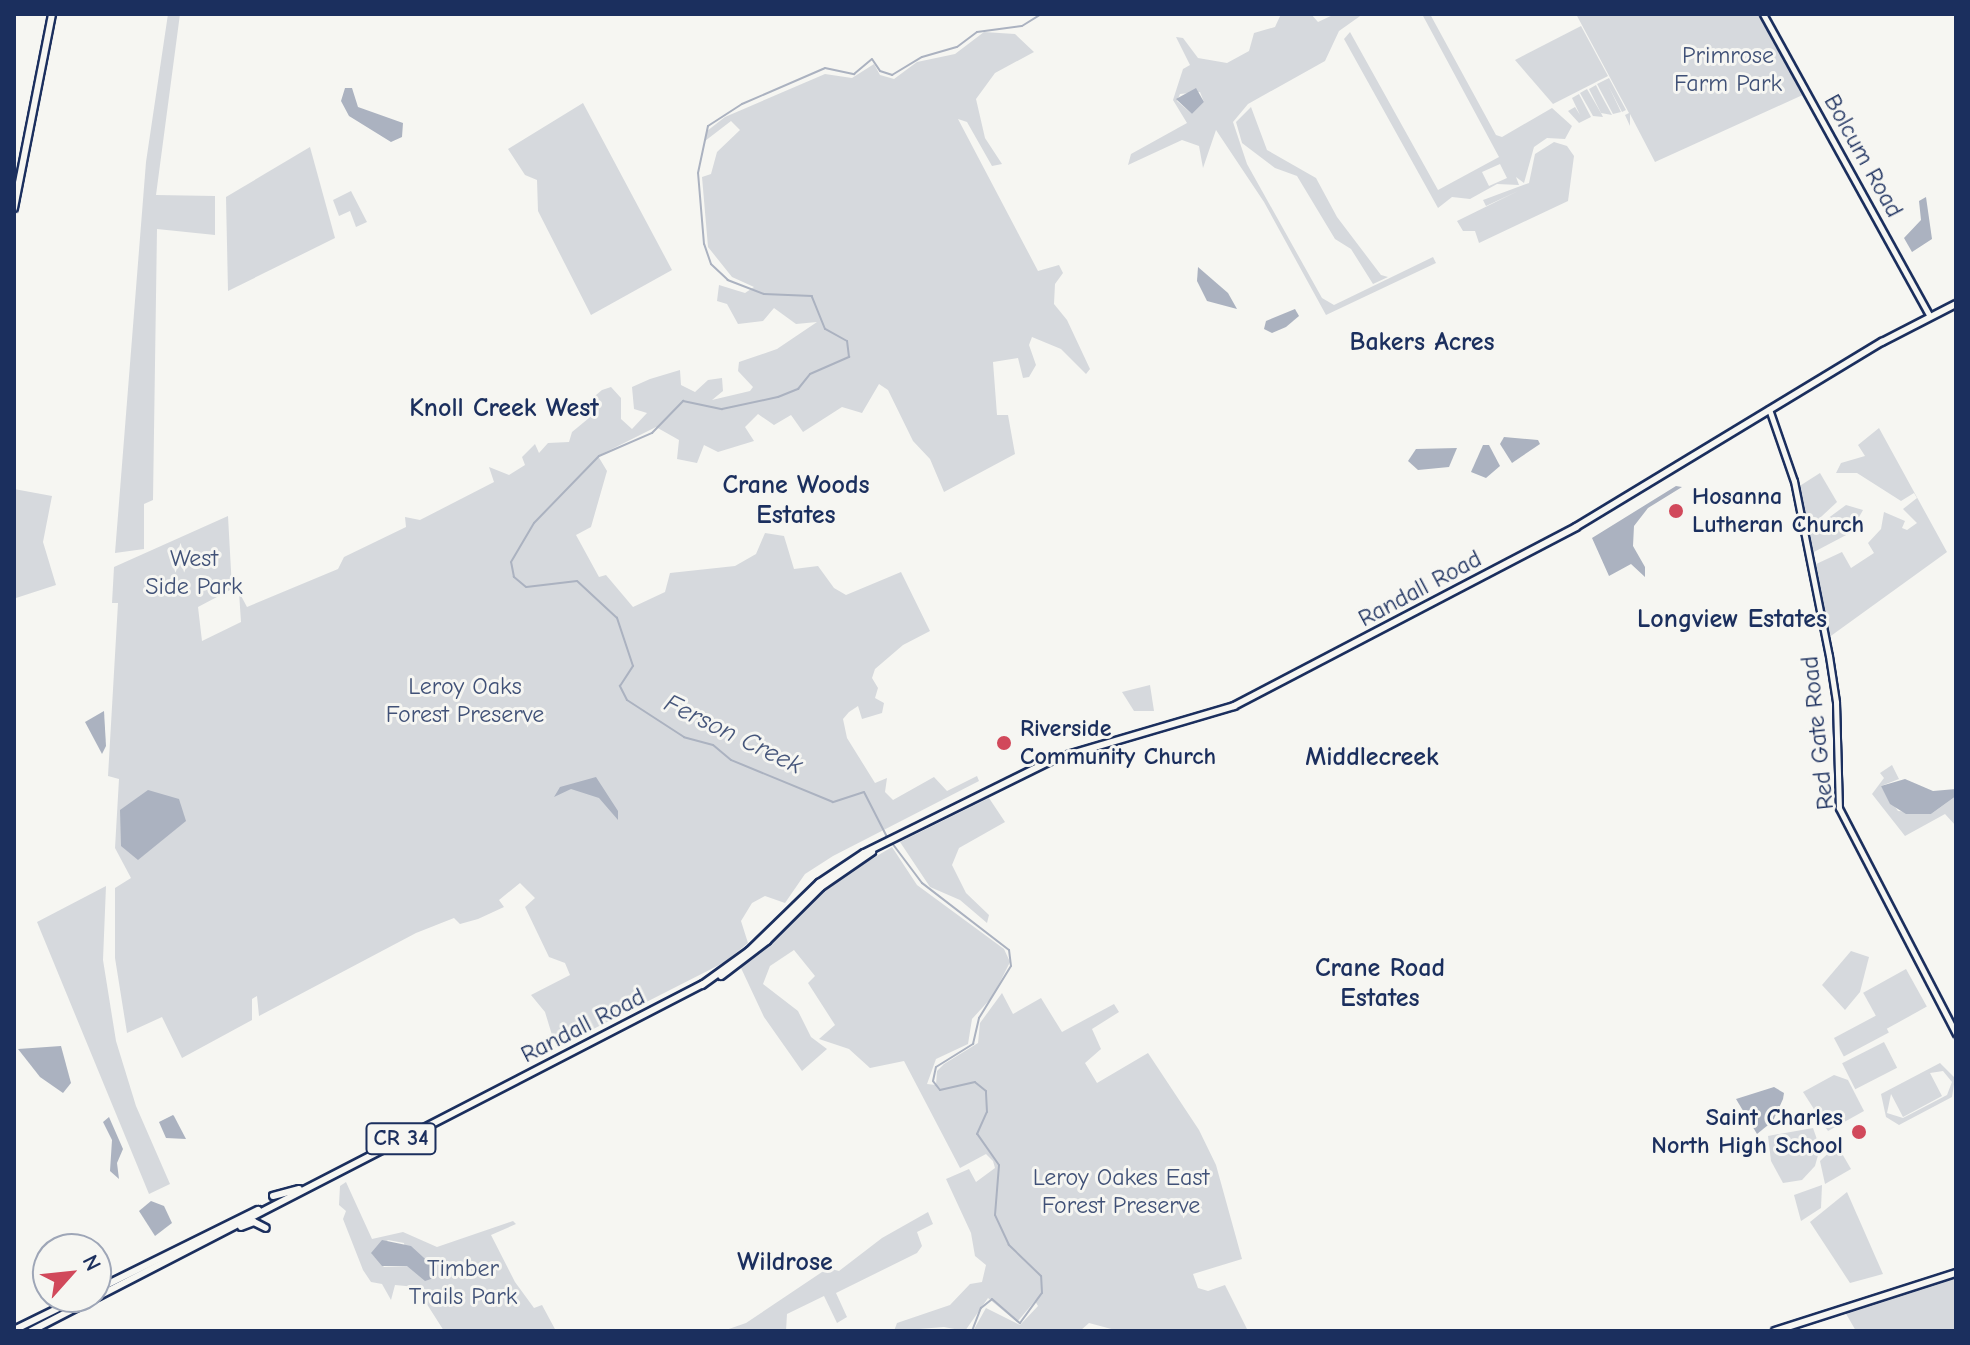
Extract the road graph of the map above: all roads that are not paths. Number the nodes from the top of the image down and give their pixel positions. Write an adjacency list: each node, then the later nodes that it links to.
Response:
1 (52, 14): 3 (main road)
2 (1763, 14): 5 (main road, Bolcum Road)
3 (14, 208)
4 (1956, 304): 5 (main road, Randall Road / CR 34)
5 (1930, 316): 6 (main road, Randall Road / CR 34)
6 (1769, 409): 7 (main road, Red Gate Road); 8 (main road, Randall Road / CR 34)
7 (1956, 1034)
8 (322, 1180): 9 (main road, CR 34); 12 (main road, CR 34)
9 (299, 1189): 10 (main road, CR 34); 14 (main road, CR 34)
10 (273, 1196)
11 (266, 1228): 12 (main road)
12 (219, 1235): 17 (main road, CR 34)
13 (1956, 1273): 18 (main road)
14 (112, 1282)
15 (49, 1313): 16 (main road)
16 (14, 1330)
17 (31, 1331)
18 (1775, 1331)

